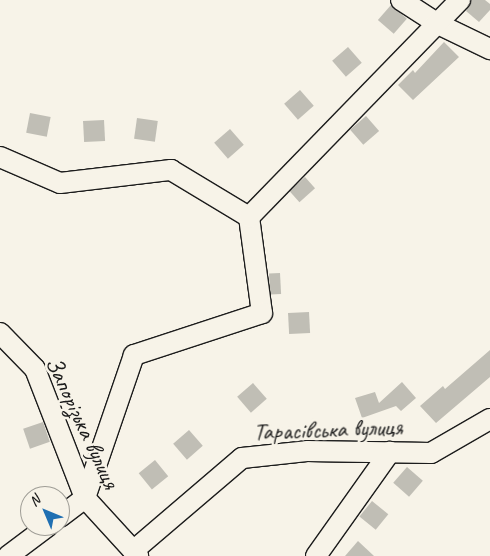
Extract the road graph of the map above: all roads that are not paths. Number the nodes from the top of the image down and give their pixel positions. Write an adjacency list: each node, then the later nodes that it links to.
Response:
1 (401, 0): 3 (street)
2 (460, 0): 3 (street)
3 (438, 24): 4 (street); 6 (street)
4 (490, 49)
5 (0, 157): 6 (street)
6 (249, 217): 10 (street)
7 (0, 333): 10 (street, Запорізька вулиця)
8 (490, 419): 9 (street, Тарасівська вулиця)
9 (390, 452): 13 (street, Тарасівська вулиця); 15 (street)
10 (85, 498): 11 (street); 13 (street, Запорізька вулиця)
11 (70, 509)
12 (35, 536): 14 (street)
13 (136, 553)
14 (8, 556)
15 (316, 556)

